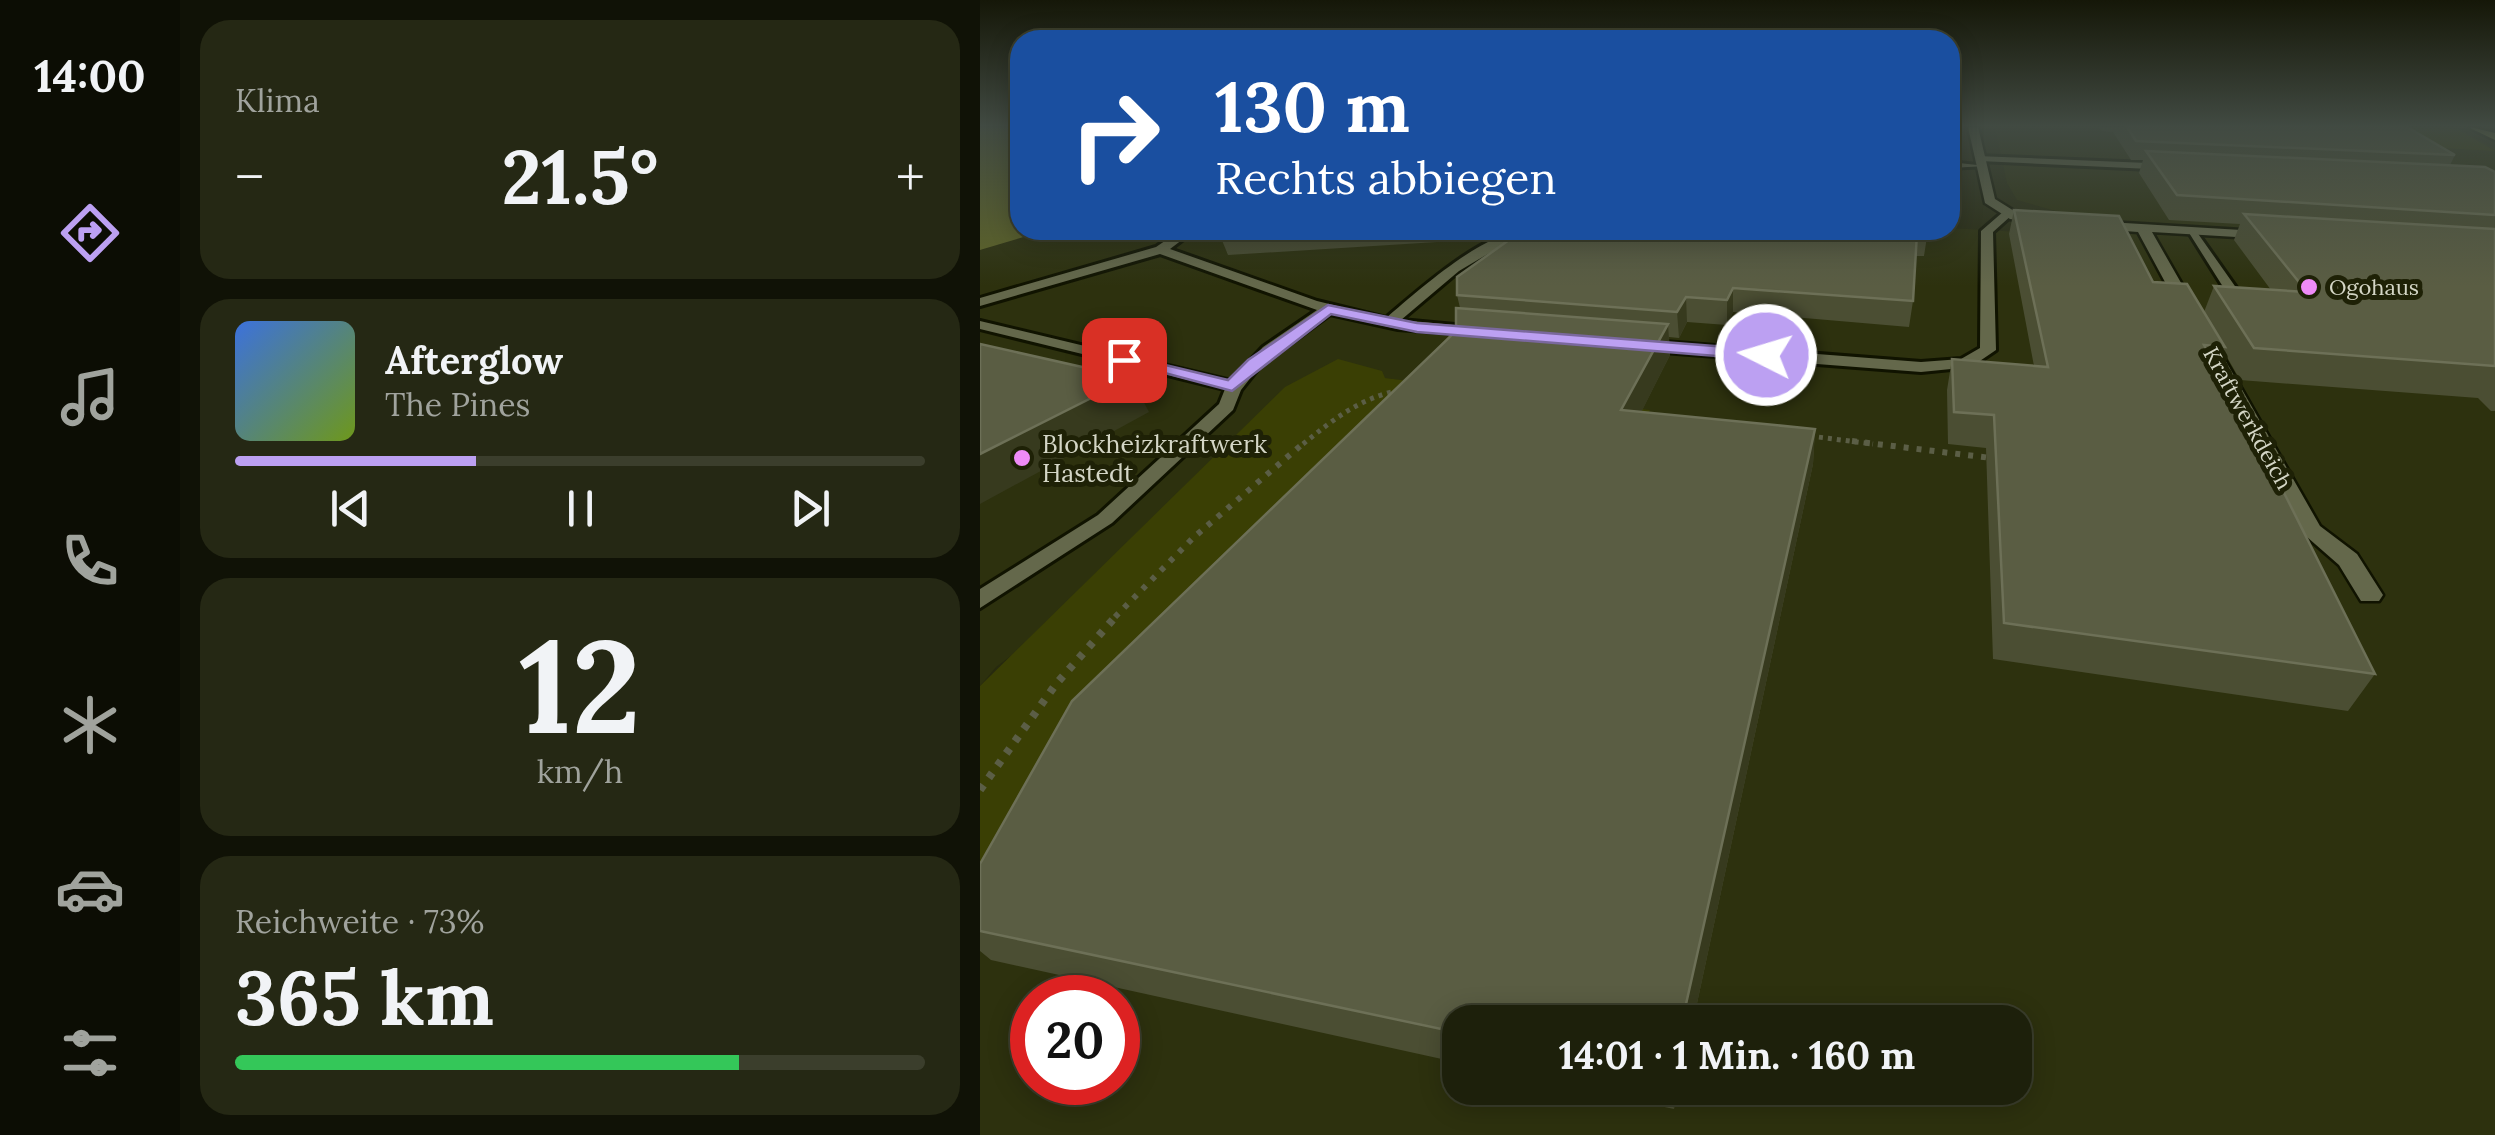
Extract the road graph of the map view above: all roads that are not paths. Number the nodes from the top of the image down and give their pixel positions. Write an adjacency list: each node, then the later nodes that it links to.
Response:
1 (1984, 180): 2 (street)
2 (2007, 214): 3 (street); 15 (lane)
3 (2143, 228): 4 (street); 17 (street, Kraftwerkdeich)
4 (2190, 230): 5 (street); 10 (lane)
5 (2286, 236)
6 (1174, 240): 8 (lane)
7 (1504, 240): 12 (lane)
8 (1160, 250): 9 (lane); 11 (lane)
9 (980, 302)
10 (2242, 306)
11 (1328, 309): 12 (lane); 16 (lane)
12 (1390, 322): 14 (lane)
13 (980, 325): 16 (lane)
14 (1514, 335)
15 (1630, 344)
16 (1232, 386): 18 (lane)
17 (2370, 595)
18 (980, 600)

